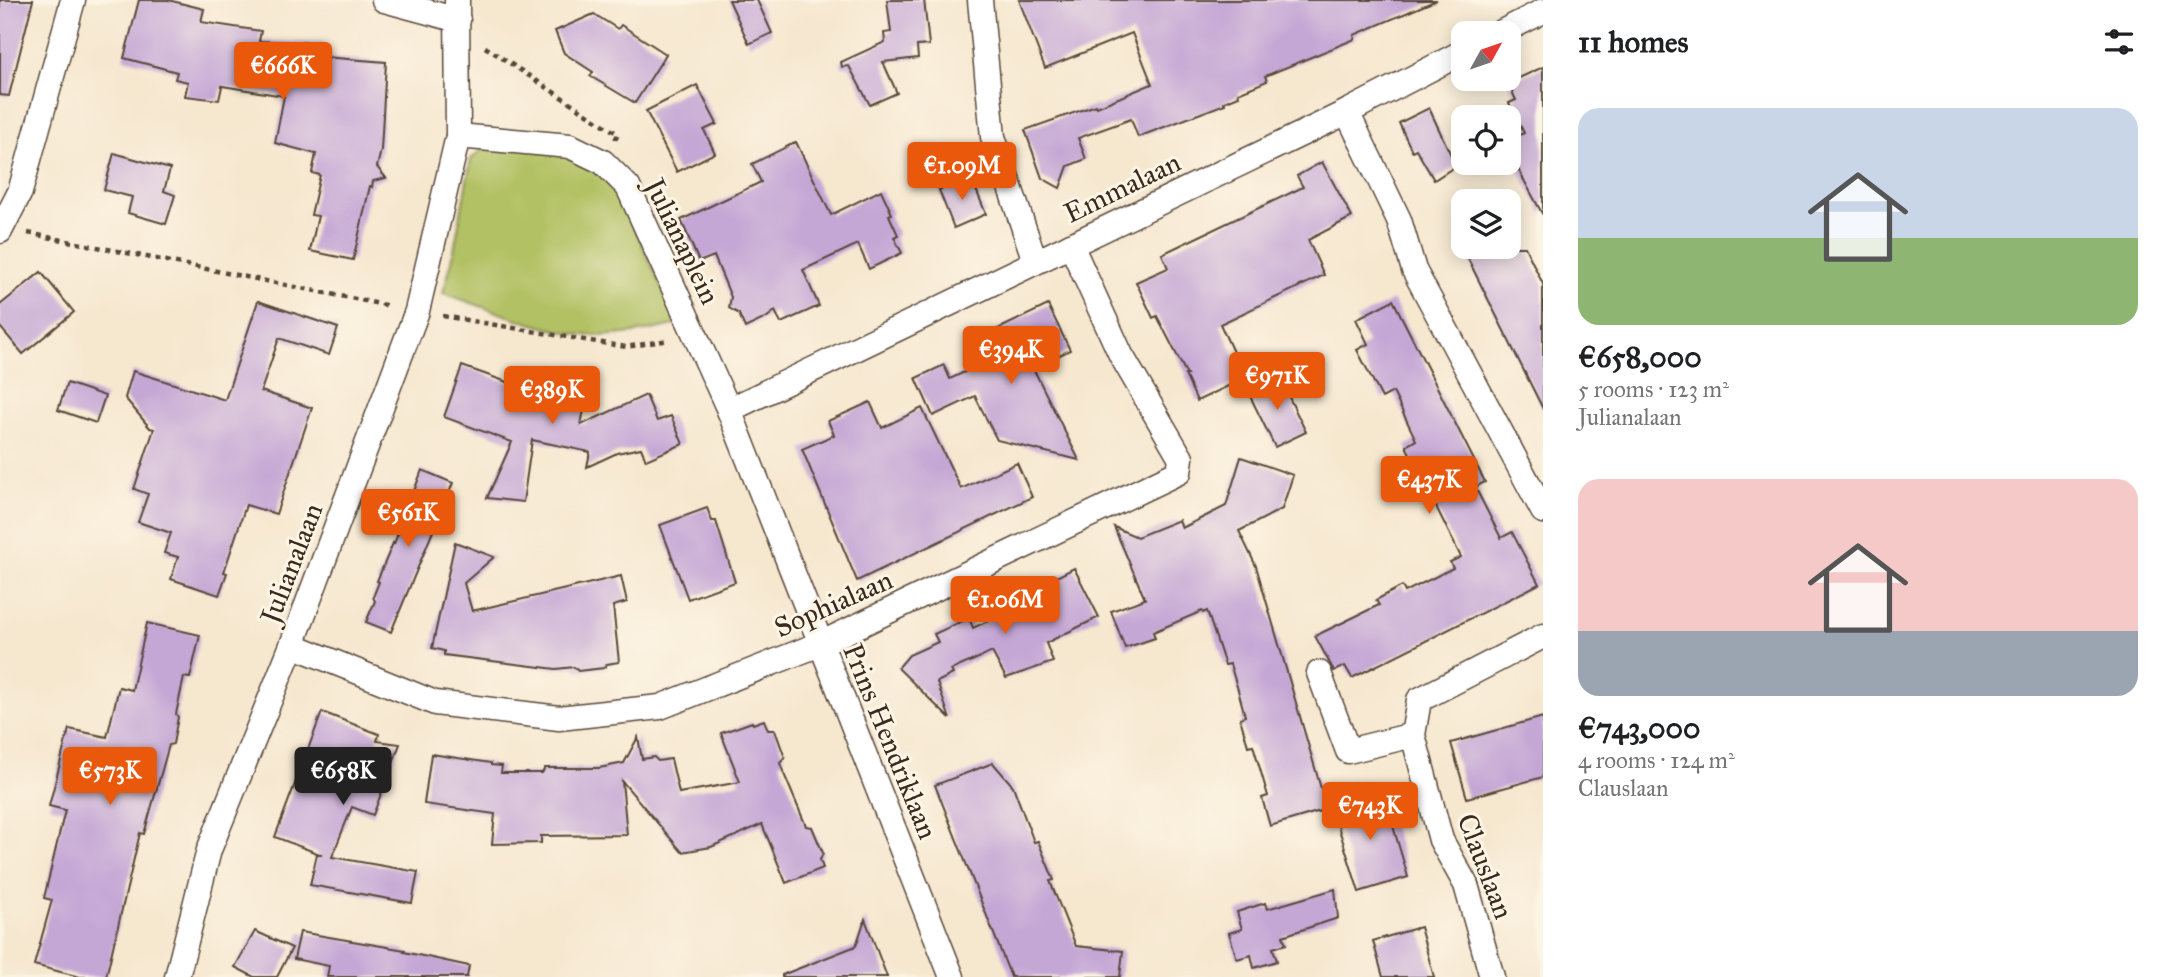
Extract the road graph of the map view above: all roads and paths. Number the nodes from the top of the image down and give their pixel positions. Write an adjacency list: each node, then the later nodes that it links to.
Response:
1 (73, 0): 11 (street)
2 (384, 0): 4 (street)
3 (980, 0): 13 (street)
4 (457, 10): 9 (street, Julianalaan); 10 (path)
5 (1543, 11): 6 (street)
6 (1521, 22)
7 (1451, 58): 8 (street, Emmalaan)
8 (1347, 112): 12 (street, Emmalaan); 17 (street)
9 (458, 136): 10 (street, Julianaplein); 14 (street, Julianalaan)
10 (603, 162): 15 (street, Julianaplein)
11 (1, 229): 14 (path)
12 (1071, 245): 13 (street, Emmalaan); 19 (street, Sophialaan)
13 (1035, 261): 16 (street, Emmalaan)
14 (417, 311): 15 (path); 20 (street, Julianalaan)
15 (696, 335): 16 (street, Julianaplein)
16 (729, 410): 19 (street, Prins Hendriklaan)
17 (1543, 511)
18 (1543, 636): 22 (street, Clauslaan)
19 (820, 644): 20 (street, Sophialaan); 24 (street, Prins Hendriklaan)
20 (292, 645): 23 (street, Julianalaan)
21 (1319, 673): 22 (street)
22 (1413, 735): 25 (street, Clauslaan)
23 (177, 977)
24 (952, 977)
25 (1492, 977)

